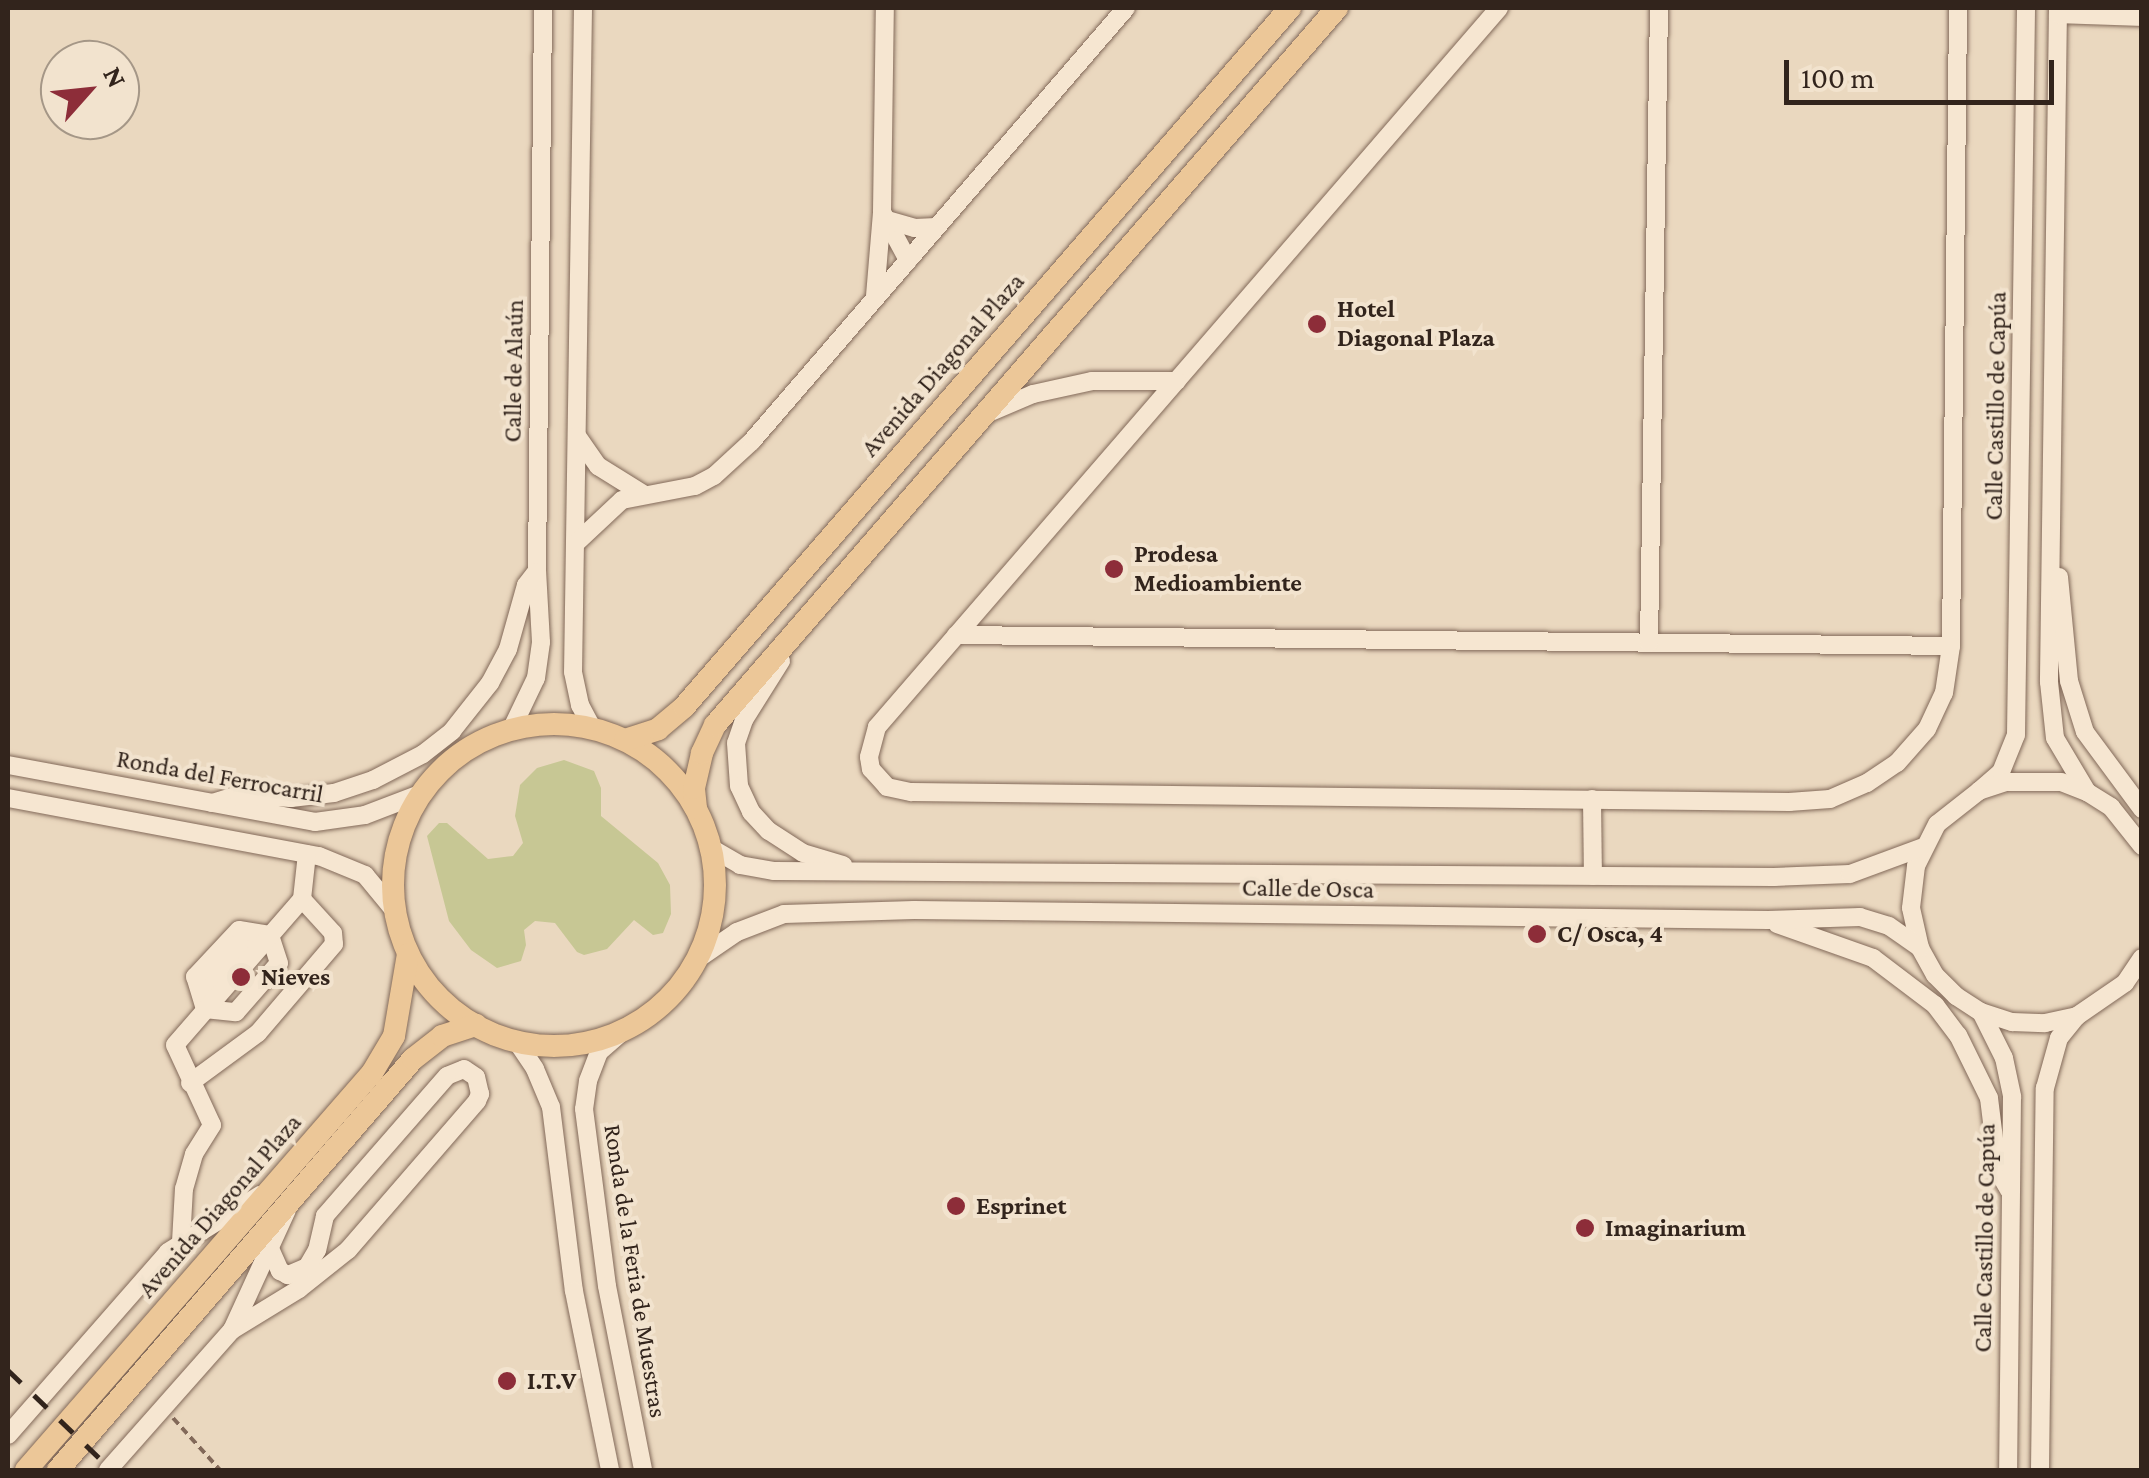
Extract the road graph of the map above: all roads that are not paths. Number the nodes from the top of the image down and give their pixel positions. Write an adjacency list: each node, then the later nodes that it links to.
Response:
1 (543, 8): 24 (street, Calle de Alaún)
2 (583, 8): 20 (street)
3 (885, 8): 13 (street)
4 (1126, 8): 14 (street)
5 (1290, 8): 31 (main road, Avenida Diagonal Plaza)
6 (1337, 8): 19 (main road)
7 (1499, 8): 18 (street)
8 (1659, 8): 27 (street)
9 (1958, 8): 28 (street)
10 (2026, 8): 33 (street, Calle Castillo de Capúa)
11 (2058, 11): 12 (street); 22 (street)
12 (2142, 16)
13 (884, 216): 14 (street); 15 (street); 16 (street)
14 (936, 228): 16 (street)
15 (880, 244): 16 (street); 17 (street)
16 (908, 260): 17 (street)
17 (875, 298): 21 (street)
18 (1177, 381): 19 (street); 26 (street)
19 (986, 414): 25 (main road)
20 (576, 435): 21 (street); 23 (street)
21 (643, 494): 23 (street)
22 (2051, 510): 34 (street); 40 (street)
23 (575, 544): 30 (street)
24 (537, 572): 29 (street, Calle de Alaún); 38 (street)
25 (810, 618): 39 (main road); 45 (street)
26 (956, 635): 27 (street); 37 (street)
27 (1649, 643): 28 (street)
28 (1951, 646): 37 (street)
29 (512, 728): 30 (main road); 35 (main road)
30 (592, 728): 31 (main road)
31 (624, 740): 39 (main road)
32 (8, 765): 38 (street, Ronda del Ferrocarril)
33 (1979, 791): 34 (street); 42 (street, Calle Castillo de Capúa)
34 (2088, 792): 41 (street)
35 (420, 794): 38 (street, Ronda del Ferrocarril); 48 (main road)
36 (8, 798): 44 (street)
37 (1592, 800): 46 (street)
38 (212, 804)
39 (696, 808): 43 (main road)
40 (2142, 810)
41 (2142, 846)
42 (1923, 847): 46 (street, Calle de Osca); 51 (street)
43 (711, 848): 45 (street, Calle de Osca); 53 (main road)
44 (307, 854): 47 (street); 48 (street)
45 (853, 868): 46 (street, Calle de Osca)
46 (1592, 876)
47 (302, 899): 50 (street); 61 (street)
48 (394, 910): 52 (main road)
49 (1768, 920): 51 (street, Calle de Osca); 53 (street, Calle de Osca); 63 (street)
50 (270, 935): 55 (street); 55 (street)
51 (1920, 948): 56 (street)
52 (408, 954): 58 (main road); 62 (main road, Avenida Diagonal Plaza)
53 (698, 958): 59 (main road)
54 (2142, 958): 57 (street)
55 (205, 1009): 61 (street)
56 (1981, 1012): 57 (street); 63 (street, Calle Castillo de Capúa)
57 (2077, 1016): 76 (street)
58 (476, 1025): 60 (main road); 62 (main road, Avenida Diagonal Plaza)
59 (622, 1032): 60 (main road); 74 (street, Ronda de la Feria de Muestras)
60 (517, 1042): 73 (street)
61 (190, 1082): 65 (street)
62 (281, 1195): 65 (street); 67 (street); 70 (main road, Avenida Diagonal Plaza); 71 (main road, Avenida Diagonal Plaza)
63 (2011, 1195): 75 (street, Calle Castillo de Capúa)
64 (319, 1237): 66 (street); 66 (street); 67 (street)
65 (181, 1242): 69 (street)
66 (348, 1250): 68 (street)
67 (271, 1251): 68 (street)
68 (232, 1330): 72 (street)
69 (8, 1435)
70 (26, 1470)
71 (58, 1470)
72 (108, 1470)
73 (610, 1470)
74 (643, 1470)
75 (2008, 1470)
76 (2040, 1470)

